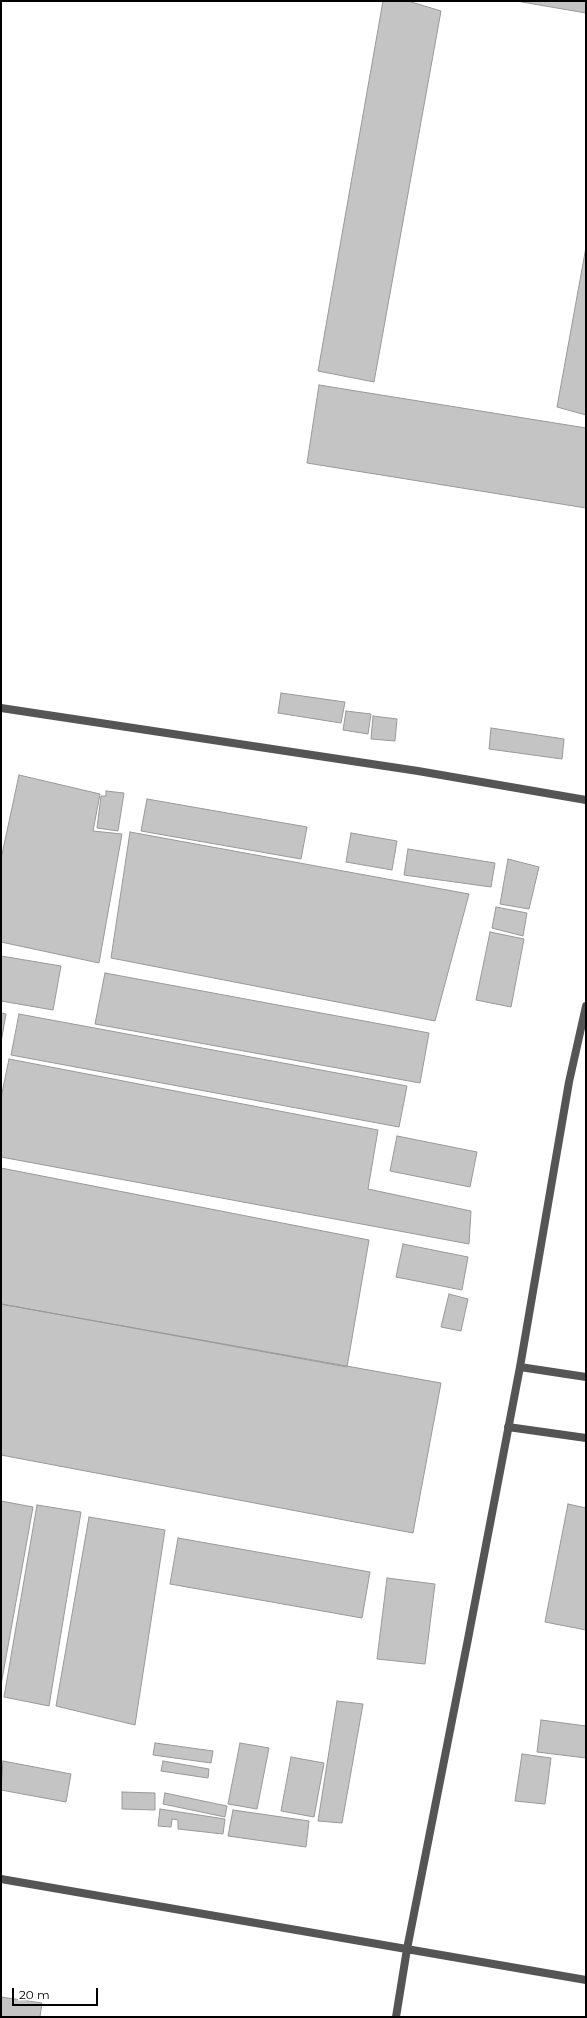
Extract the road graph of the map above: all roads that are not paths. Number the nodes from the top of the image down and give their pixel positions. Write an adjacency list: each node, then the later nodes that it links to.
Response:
1 (1, 708): 2 (street)
2 (586, 800)
3 (586, 1006): 4 (street)
4 (520, 1366): 5 (street); 6 (street)
5 (586, 1377)
6 (508, 1427): 7 (street); 9 (street)
7 (586, 1438)
8 (1, 1879): 9 (street)
9 (407, 1949): 10 (street); 11 (street)
10 (586, 1980)
11 (396, 2017)

